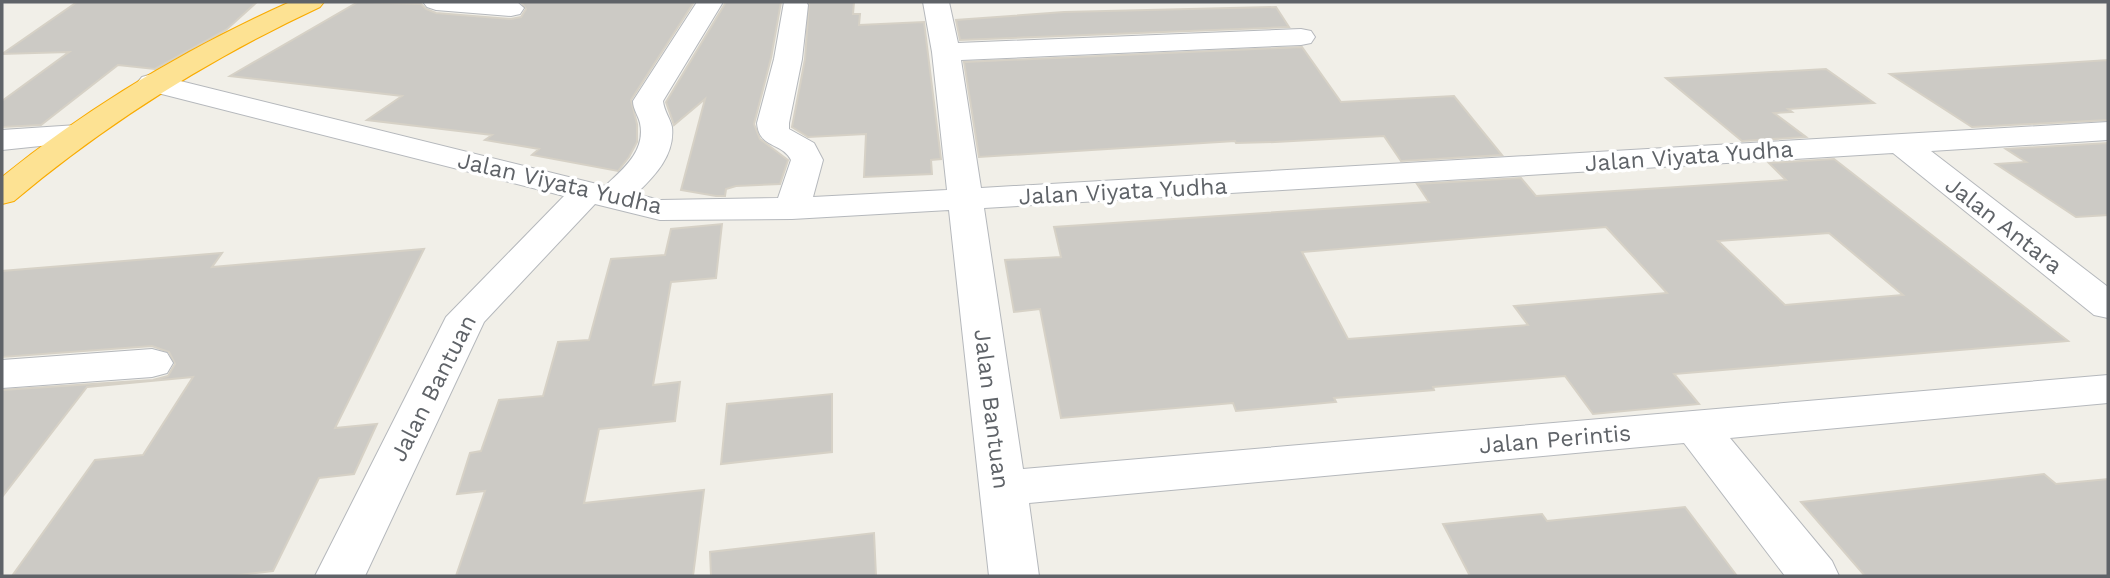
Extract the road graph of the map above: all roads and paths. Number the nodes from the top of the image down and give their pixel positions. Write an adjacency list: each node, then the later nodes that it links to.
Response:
1 (311, 2): 9 (highway)
2 (436, 2): 6 (street)
3 (710, 2): 15 (street, Jalan Bantuan)
4 (936, 2): 8 (street, Jalan Bantuan)
5 (795, 5): 17 (street)
6 (511, 8)
7 (1301, 37): 8 (street)
8 (946, 52): 16 (street, Jalan Bantuan)
9 (152, 83): 11 (highway); 15 (street, Jalan Viyata Yudha)
10 (2108, 131): 13 (street, Jalan Viyata Yudha)
11 (77, 134): 12 (street); 14 (highway)
12 (2, 140)
13 (1900, 143): 16 (street, Jalan Viyata Yudha); 18 (street, Jalan Antara)
14 (2, 194)
15 (600, 195): 17 (street, Jalan Viyata Yudha); 24 (street, Jalan Bantuan)
16 (965, 199): 17 (street, Jalan Viyata Yudha); 23 (street, Jalan Bantuan)
17 (792, 209)
18 (2108, 306)
19 (152, 363): 20 (street)
20 (2, 374)
21 (2108, 389): 22 (street, Jalan Perintis)
22 (1695, 426): 23 (street, Jalan Perintis); 26 (street)
23 (1003, 488): 25 (street, Jalan Bantuan)
24 (340, 576)
25 (1014, 576)
26 (1814, 576)

